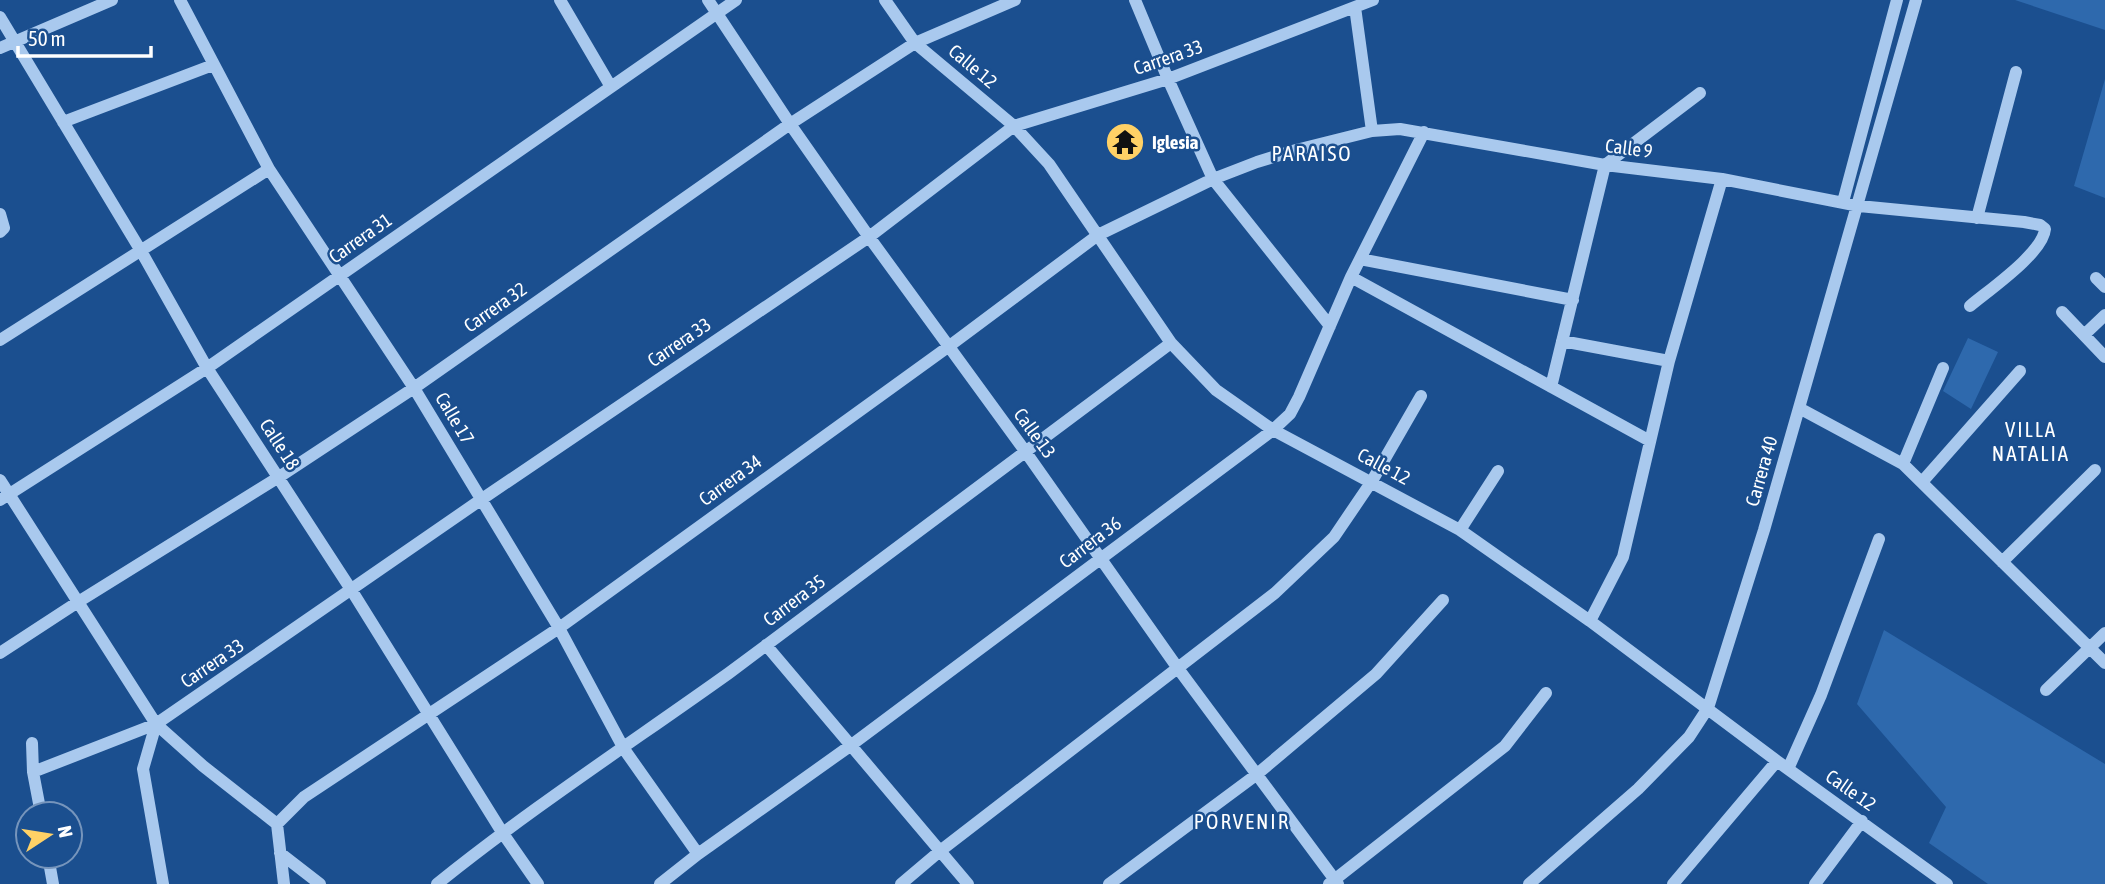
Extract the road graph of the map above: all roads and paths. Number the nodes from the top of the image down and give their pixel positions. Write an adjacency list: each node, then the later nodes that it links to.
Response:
1 (112, 0): 17 (street)
2 (180, 0): 20 (street, Calle 17)
3 (561, 0): 23 (street)
4 (708, 0): 13 (street, Calle 13)
5 (736, 0): 13 (street, Carrera 31)
6 (885, 0): 18 (street, Calle 12)
7 (1016, 0): 18 (street, Carrera 32)
8 (1135, 0): 22 (street)
9 (1373, 0): 12 (street, Carrera 33)
10 (1897, 0): 15 (street)
11 (1916, 0): 16 (street, Carrera 40)
12 (1355, 7): 22 (street, Carrera 33); 28 (street)
13 (716, 13): 23 (street, Carrera 31); 26 (street, Calle 13)
14 (0, 17): 17 (street, Calle 18)
15 (1891, 22): 16 (street); 34 (street)
16 (1909, 26): 35 (street, Carrera 40)
17 (14, 40): 19 (street); 25 (street, Calle 18)
18 (915, 43): 26 (street, Carrera 32); 27 (street, Calle 12)
19 (0, 48)
20 (213, 65): 25 (street); 31 (street, Calle 17)
21 (2016, 72): 37 (street)
22 (1168, 79): 27 (street, Carrera 33); 32 (street)
23 (611, 87): 43 (street, Carrera 31)
24 (1700, 93): 30 (street)
25 (63, 122): 41 (street, Calle 18)
26 (790, 124): 40 (street, Calle 13); 61 (street, Carrera 32)
27 (1014, 127): 39 (street, Calle 12); 40 (street, Carrera 33)
28 (1372, 131): 29 (street, Calle 9); 32 (street, Calle 9)
29 (1424, 132): 30 (street, Calle 9); 42 (street, Carrera 36)
30 (1605, 165): 33 (street, Calle 9); 45 (street)
31 (269, 169): 41 (street); 43 (street, Calle 17)
32 (1213, 179): 39 (street, Carrera 34); 49 (street)
33 (1722, 179): 34 (street, Calle 9); 56 (street)
34 (1843, 202): 35 (street, Calle 9)
35 (1858, 206): 37 (street, Calle 9); 63 (street, Carrera 40)
36 (0, 214): 38 (street)
37 (1977, 218): 46 (street, Calle 9)
38 (2, 230)
39 (1098, 234): 53 (street, Calle 12); 54 (street, Carrera 34)
40 (869, 237): 54 (street, Calle 13); 75 (street, Carrera 33)
41 (141, 251): 51 (street); 57 (street, Calle 18)
42 (1360, 259): 44 (street, Carrera 36); 45 (street)
43 (340, 275): 57 (street, Carrera 31); 61 (street, Calle 17)
44 (1351, 276): 49 (street, Carrera 36); 60 (street)
45 (1573, 300): 52 (street)
46 (1970, 306)
47 (2062, 312): 50 (street)
48 (2105, 316): 50 (street)
49 (1330, 326): 64 (street, Carrera 36)
50 (2084, 335): 55 (street)
51 (0, 340)
52 (1562, 341): 56 (street); 60 (street)
53 (1171, 343): 64 (street, Calle 12); 66 (street, Carrera 35)
54 (948, 347): 66 (street, Calle 13); 84 (street, Carrera 34)
55 (2105, 357)
56 (1669, 361): 65 (street)
57 (207, 368): 70 (street, Calle 18); 74 (street, Carrera 31)
58 (1943, 368): 67 (street)
59 (2020, 371): 73 (street)
60 (1550, 387): 65 (street)
61 (414, 388): 70 (street, Carrera 32); 75 (street, Calle 17)
62 (1421, 396): 72 (street)
63 (1799, 408): 67 (street); 93 (street, Carrera 40)
64 (1273, 430): 72 (street, Calle 12); 78 (street, Carrera 36)
65 (1650, 441): 83 (street)
66 (1025, 451): 78 (street, Calle 13); 86 (street, Carrera 35)
67 (1903, 464): 73 (street)
68 (2095, 470): 79 (street)
69 (1499, 471): 76 (street)
70 (279, 477): 80 (street, Calle 18); 82 (street, Carrera 32)
71 (0, 480): 74 (street)
72 (1372, 481): 76 (street, Calle 12); 90 (street)
73 (1922, 482): 79 (street)
74 (5, 497): 82 (street)
75 (482, 499): 80 (street, Carrera 33); 84 (street, Calle 17)
76 (1460, 530): 83 (street, Calle 12)
77 (1879, 539): 99 (street)
78 (1099, 559): 90 (street, Calle 13); 97 (street, Carrera 36)
79 (2002, 562): 87 (street)
80 (352, 591): 94 (street, Calle 18); 95 (street, Carrera 33)
81 (1443, 600): 101 (street)
82 (78, 602): 88 (street, Carrera 32); 95 (street)
83 (1590, 621): 93 (street, Calle 12)
84 (559, 628): 94 (street, Carrera 34); 98 (street, Calle 17)
85 (2105, 633): 87 (street)
86 (766, 645): 97 (street); 98 (street, Carrera 35)
87 (2090, 648): 89 (street); 91 (street)
88 (0, 653)
89 (2105, 663)
90 (1177, 667): 101 (street, Calle 13); 106 (street)
91 (2046, 690)
92 (1546, 693): 109 (street)
93 (1708, 708): 99 (street, Calle 12); 119 (street, Carrera 40)
94 (429, 714): 104 (street, Carrera 34); 105 (street, Calle 18)
95 (156, 724): 100 (street, Carrera 33); 104 (street); 110 (street)
96 (32, 743): 100 (street)
97 (850, 746): 106 (street); 108 (street, Carrera 36)
98 (624, 749): 105 (street, Carrera 35); 108 (street, Calle 17)
99 (1782, 765): 103 (street, Calle 12); 120 (street)
100 (33, 772): 102 (street)
101 (1256, 775): 109 (street, Calle 13); 118 (street)
102 (38, 800)
103 (1862, 821): 121 (street); 122 (street, Calle 12)
104 (277, 824): 107 (street)
105 (502, 832): 113 (street, Carrera 35); 114 (street, Calle 18)
106 (940, 851): 116 (street); 117 (street)
107 (280, 853): 111 (street); 112 (street)
108 (698, 854): 115 (street, Carrera 36)
109 (1334, 883)
110 (163, 884)
111 (284, 884)
112 (320, 884)
113 (437, 884)
114 (538, 884)
115 (660, 884)
116 (901, 884)
117 (968, 884)
118 (1110, 884)
119 (1529, 884)
120 (1673, 884)
121 (1815, 884)
122 (1947, 884)

